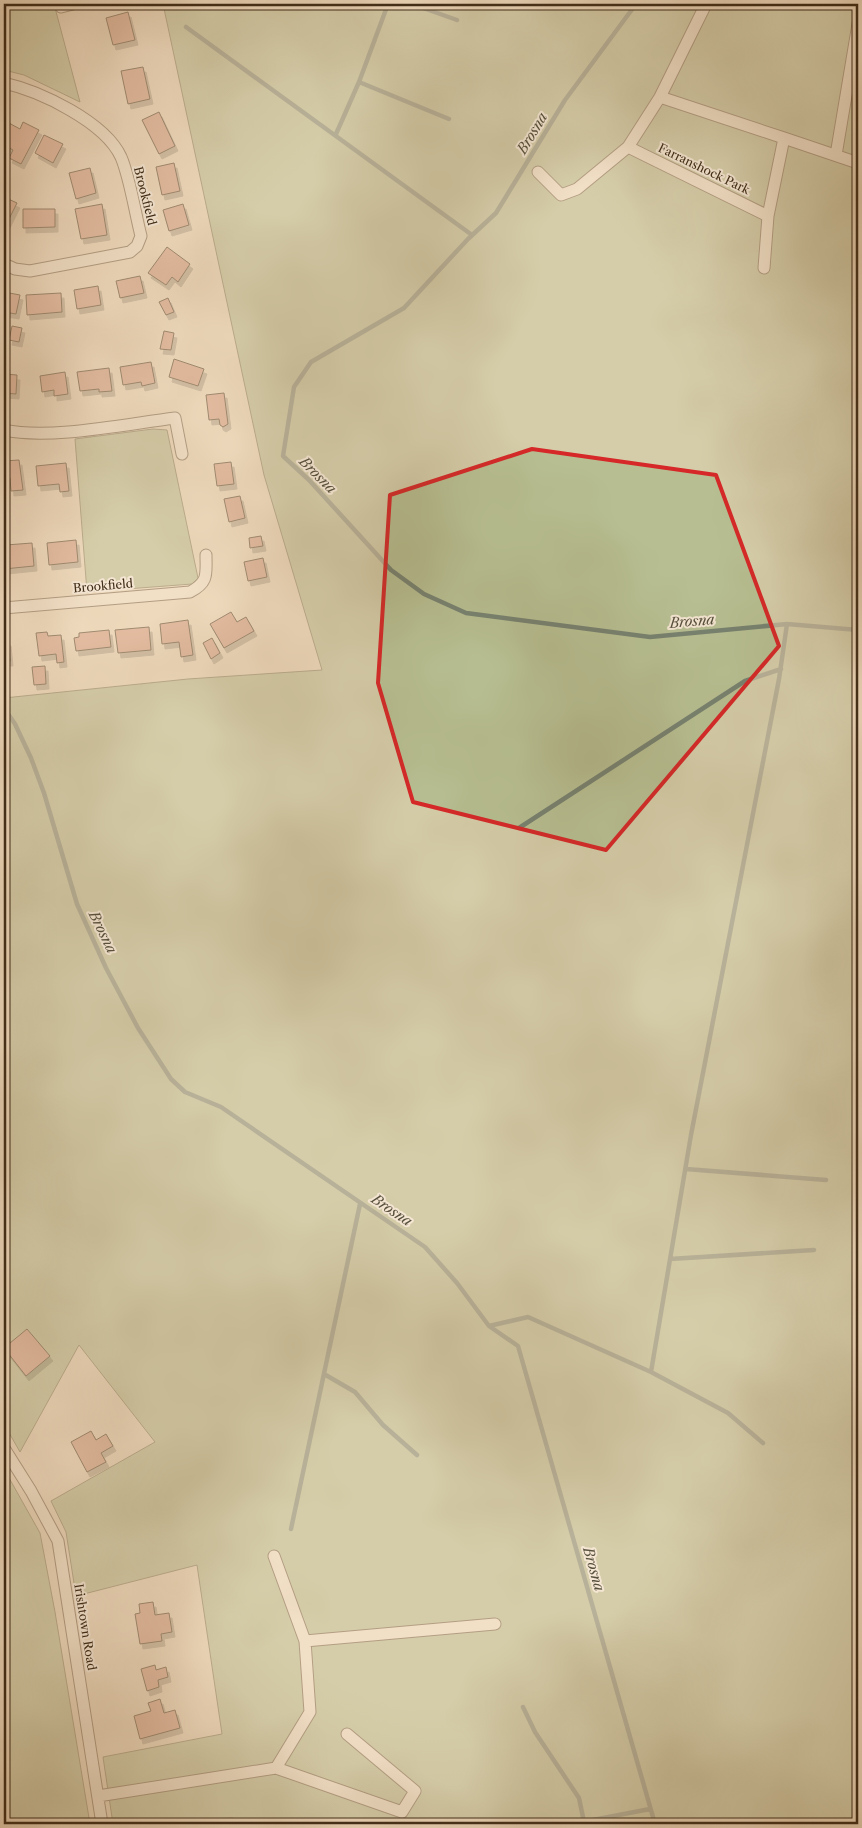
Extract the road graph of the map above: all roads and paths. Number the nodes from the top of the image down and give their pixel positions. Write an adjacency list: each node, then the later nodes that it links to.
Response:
1 (73, 4): 3 (street)
2 (706, 4): 6 (street)
3 (61, 7)
4 (858, 24): 9 (street)
5 (4, 83): 13 (street, Brookfield)
6 (660, 97): 7 (street); 8 (street)
7 (784, 138): 9 (street); 12 (street)
8 (628, 146): 11 (street); 12 (street, Farranshock Park)
9 (836, 155): 10 (street)
10 (858, 163)
11 (538, 172)
12 (768, 216): 14 (street)
13 (4, 264)
14 (764, 268)
15 (4, 430): 16 (street)
16 (182, 454)
17 (206, 555): 18 (street, Brookfield)
18 (4, 608)
19 (4, 1448): 25 (street, Irishtown Road)
20 (274, 1556): 22 (street)
21 (495, 1624): 22 (street)
22 (305, 1640): 24 (street)
23 (347, 1734): 24 (street)
24 (276, 1768): 25 (street)
25 (98, 1796): 26 (street, Irishtown Road)
26 (102, 1824)

